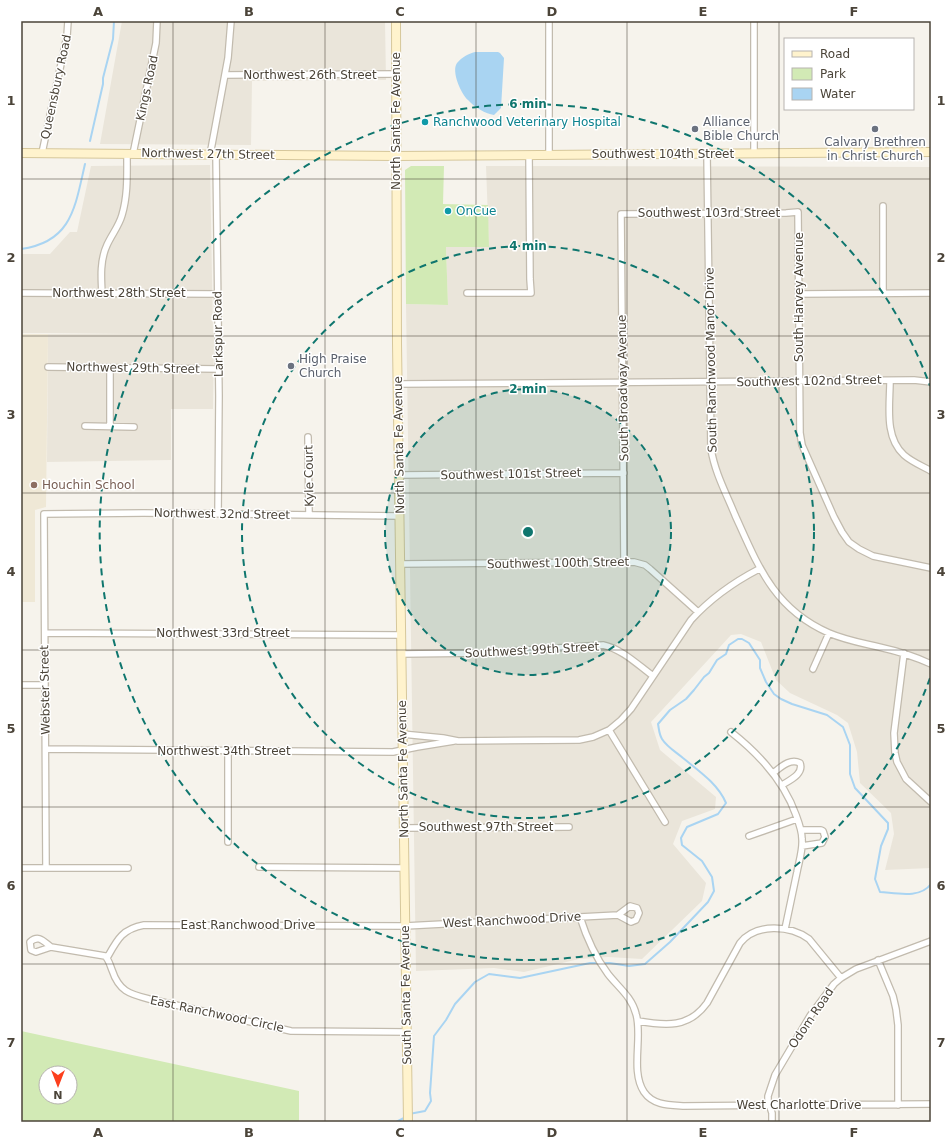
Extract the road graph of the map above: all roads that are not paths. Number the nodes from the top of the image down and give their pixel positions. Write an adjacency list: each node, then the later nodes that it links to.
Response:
1 (68, 21): 11 (street, Queensbury Road)
2 (157, 21): 12 (street, Kings Road)
3 (231, 21): 8 (street, Larkspur Road)
4 (396, 21): 7 (main road, North Santa Fe Avenue)
5 (549, 21): 17 (street)
6 (754, 21): 15 (street)
7 (395, 74): 8 (street, Northwest 26th Street); 18 (main road, North Santa Fe Avenue)
8 (225, 75): 13 (street, Larkspur Road)
9 (931, 152): 15 (main road, Southwest 104th Street)
10 (21, 153): 11 (main road, Northwest 27th Street)
11 (42, 153): 12 (main road, Northwest 27th Street)
12 (130, 154): 13 (main road, Northwest 27th Street); 24 (street, Kings Road)
13 (213, 154): 18 (main road, Northwest 27th Street); 27 (street, Larkspur Road)
14 (707, 154): 15 (main road, Southwest 104th Street); 17 (main road, Southwest 104th Street); 21 (street, South Ranchwood Manor Drive)
15 (754, 154)
16 (529, 155): 17 (main road, Southwest 104th Street); 18 (main road, Southwest 104th Street); 25 (street)
17 (549, 155)
18 (396, 156): 38 (main road, North Santa Fe Avenue)
19 (883, 206): 29 (street)
20 (798, 212): 21 (street, Southwest 103rd Street); 28 (street, South Harvey Avenue)
21 (708, 213): 22 (street, Southwest 103rd Street); 34 (street, South Ranchwood Manor Drive)
22 (621, 214): 37 (street, South Broadway Avenue)
23 (21, 293): 24 (street, Northwest 28th Street)
24 (102, 293): 27 (street, Northwest 28th Street)
25 (466, 293)
26 (931, 293): 29 (street)
27 (218, 294): 32 (street, Larkspur Road)
28 (799, 294): 29 (street); 35 (street, South Harvey Avenue)
29 (883, 294)
30 (48, 367): 31 (street, Northwest 29th Street)
31 (110, 368): 32 (street, Northwest 29th Street); 40 (street)
32 (219, 369): 47 (street, Larkspur Road)
33 (890, 381): 35 (street, Southwest 102nd Street); 36 (street, Southwest 102nd Street); 43 (street)
34 (710, 382): 35 (street, Southwest 102nd Street); 37 (street, Southwest 102nd Street); 52 (street, South Ranchwood Manor Drive)
35 (799, 382): 53 (street)
36 (931, 382)
37 (623, 383): 38 (street, Southwest 102nd Street); 44 (street, South Broadway Avenue)
38 (398, 384): 45 (main road, North Santa Fe Avenue)
39 (85, 426): 40 (street)
40 (110, 426): 41 (street)
41 (134, 427)
42 (308, 437): 48 (street, Kyle Court)
43 (931, 471)
44 (624, 473): 45 (street, Southwest 101st Street); 50 (street, South Broadway Avenue)
45 (399, 474): 49 (main road, North Santa Fe Avenue)
46 (44, 514): 47 (street, Northwest 32nd Street); 55 (street, Webster Street)
47 (218, 514): 48 (street, Northwest 32nd Street)
48 (309, 515): 49 (street, Northwest 32nd Street)
49 (400, 516): 51 (main road, North Santa Fe Avenue)
50 (624, 562): 51 (street, Southwest 100th Street); 54 (street, Southwest 100th Street)
51 (400, 564): 57 (main road, North Santa Fe Avenue)
52 (759, 568): 54 (street); 56 (street, South Ranchwood Manor Drive)
53 (931, 568)
54 (698, 612): 62 (street)
55 (45, 633): 57 (street, Northwest 33rd Street); 64 (street, Webster Street)
56 (829, 633): 58 (street, South Ranchwood Manor Drive); 61 (street)
57 (401, 635): 59 (main road, North Santa Fe Avenue)
58 (904, 653): 60 (street, South Ranchwood Manor Drive); 74 (street)
59 (401, 654): 62 (street, Southwest 99th Street); 67 (main road, North Santa Fe Avenue)
60 (931, 664)
61 (813, 669)
62 (653, 676): 65 (street)
63 (21, 685): 64 (street)
64 (45, 685): 69 (street, Webster Street)
65 (609, 730): 68 (street); 76 (street)
66 (731, 732): 72 (street)
67 (402, 734): 68 (street); 70 (main road, North Santa Fe Avenue)
68 (458, 741): 70 (street, Northwest 34th Street)
69 (46, 749): 71 (street, Northwest 34th Street); 84 (street, Webster Street)
70 (403, 750): 71 (street, Northwest 34th Street); 78 (main road, North Santa Fe Avenue)
71 (228, 751): 81 (street)
72 (773, 773): 73 (street); 73 (street)
73 (782, 785): 75 (street)
74 (931, 802)
75 (797, 819): 79 (street); 80 (street)
76 (665, 822)
77 (569, 827): 78 (street, Southwest 97th Street)
78 (404, 828): 87 (main road, North Santa Fe Avenue)
79 (801, 830): 82 (street); 82 (street)
80 (749, 836)
81 (228, 842)
82 (802, 846): 91 (street)
83 (259, 866): 87 (street)
84 (46, 867): 85 (street); 86 (street)
85 (21, 868)
86 (128, 868)
87 (404, 868): 90 (main road, South Santa Fe Avenue)
88 (618, 915): 89 (street, West Ranchwood Drive)
89 (580, 917): 90 (street, West Ranchwood Drive); 97 (street)
90 (405, 926): 94 (street, East Ranchwood Drive); 98 (main road, South Santa Fe Avenue)
91 (785, 929): 96 (street); 97 (street)
92 (931, 941): 95 (street, Odom Road)
93 (51, 947): 94 (street)
94 (108, 958): 98 (street, East Ranchwood Circle)
95 (878, 960): 96 (street, Odom Road); 100 (street)
96 (841, 978): 101 (street, Odom Road)
97 (638, 1021): 101 (street, West Charlotte Drive)
98 (407, 1032): 102 (main road, South Santa Fe Avenue)
99 (931, 1104): 100 (street, West Charlotte Drive)
100 (898, 1105): 101 (street, West Charlotte Drive)
101 (770, 1106): 103 (street, Odom Road)
102 (408, 1122)
103 (772, 1122)

